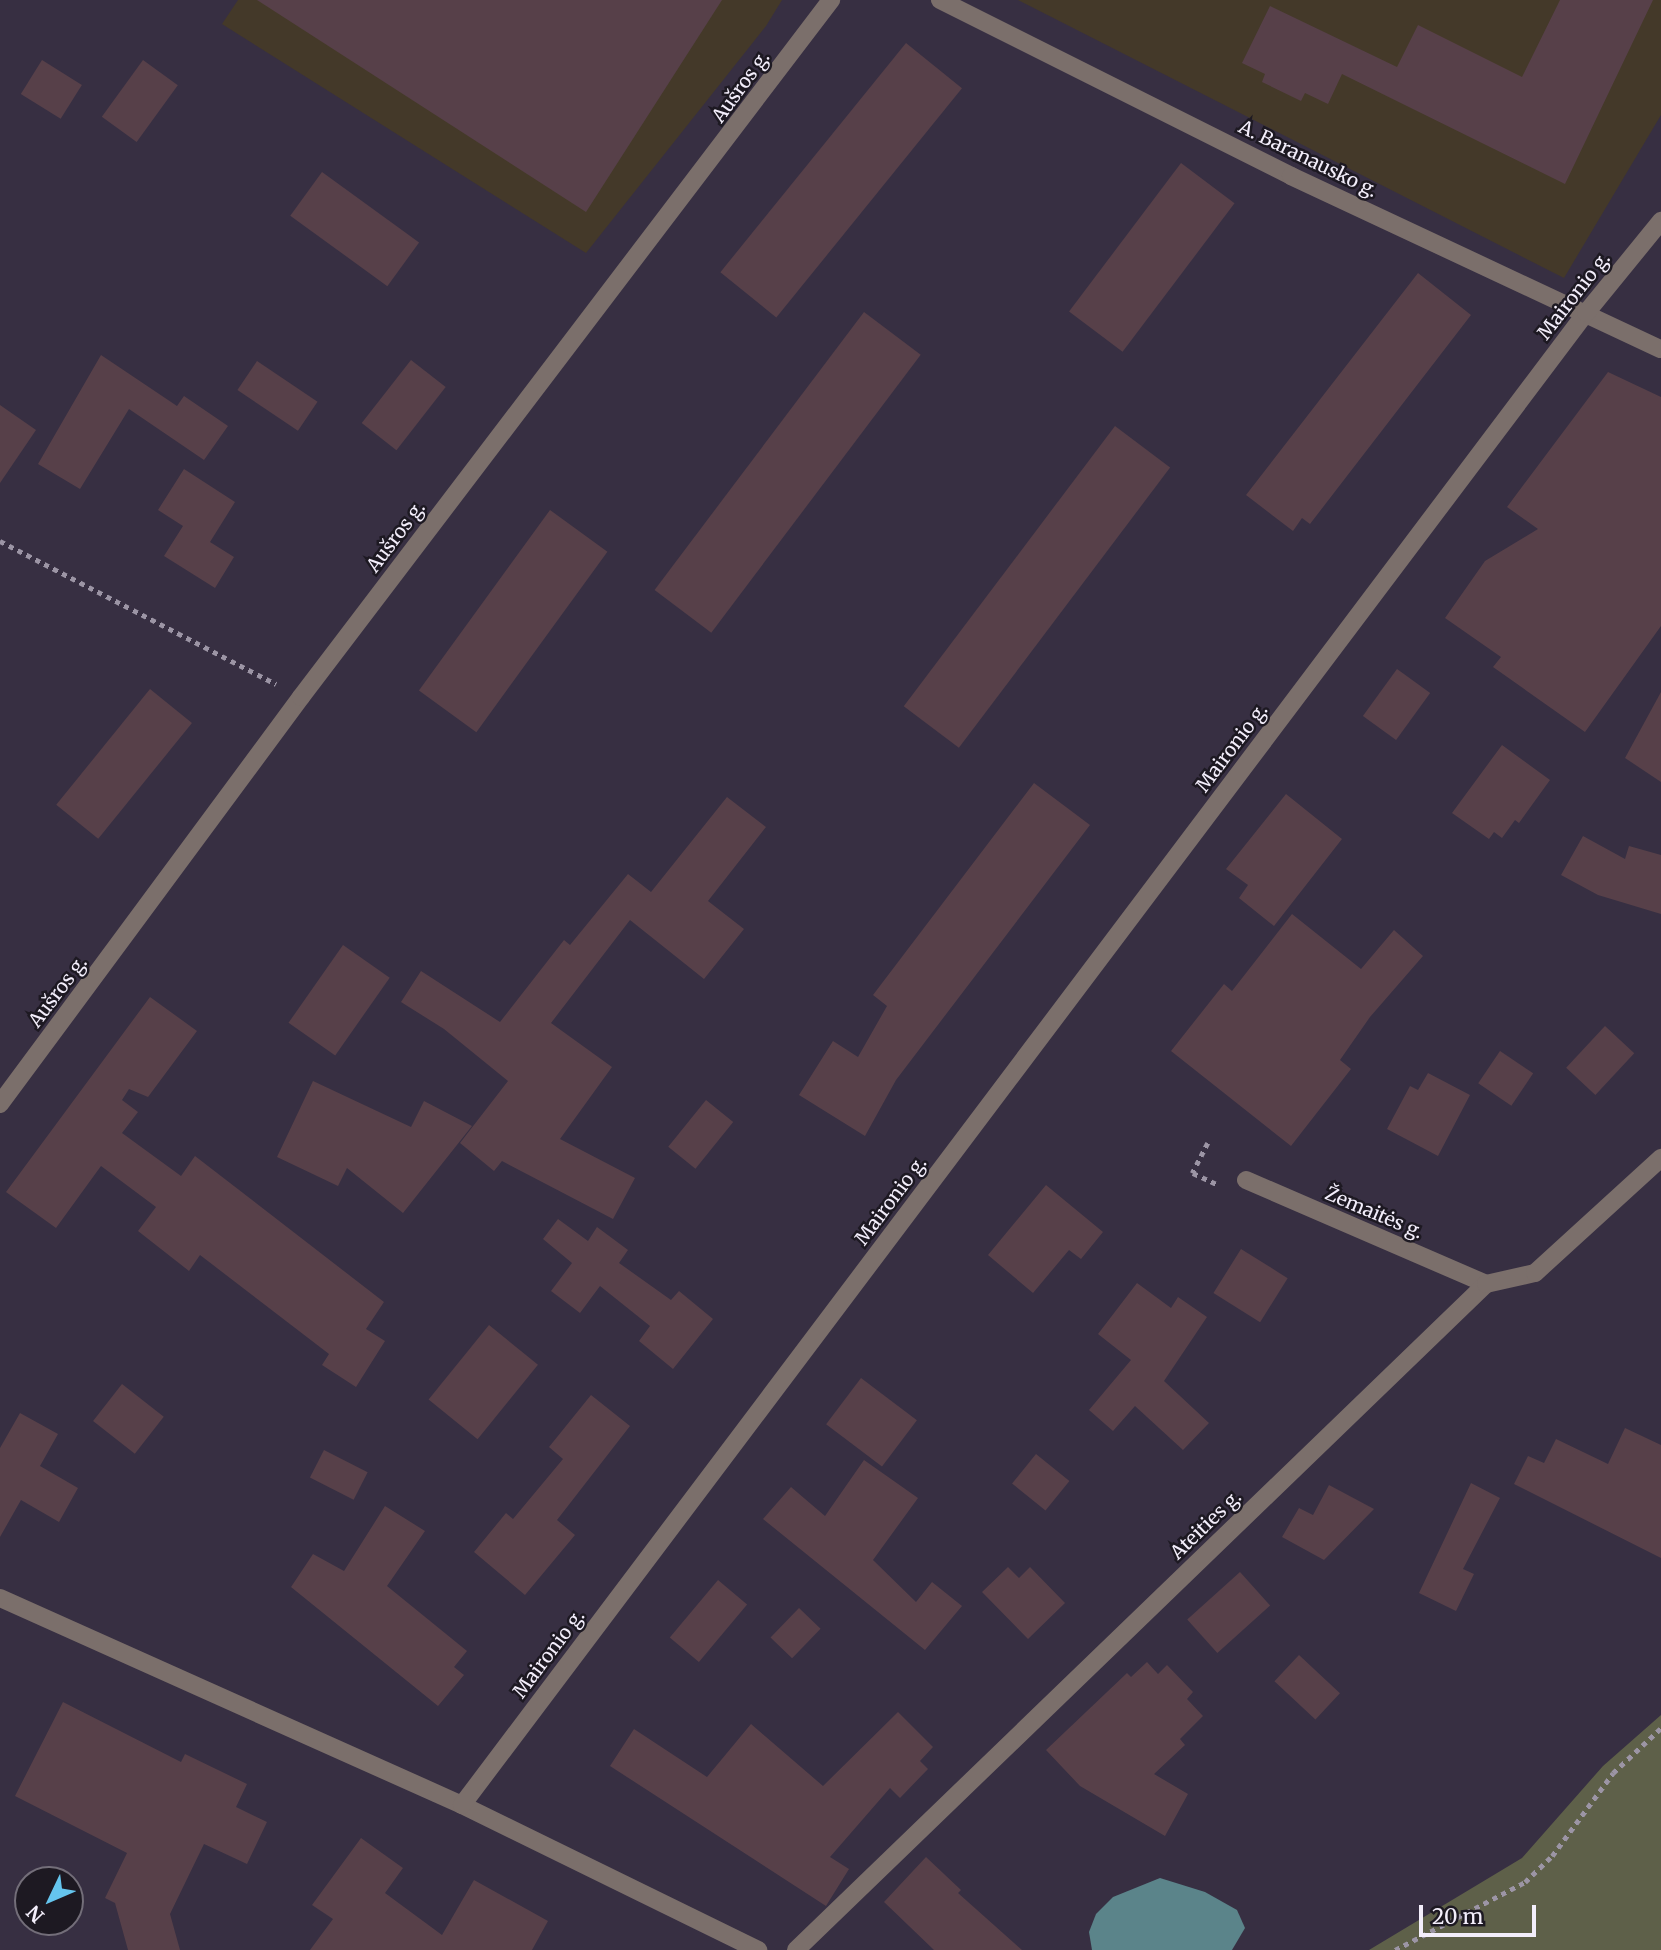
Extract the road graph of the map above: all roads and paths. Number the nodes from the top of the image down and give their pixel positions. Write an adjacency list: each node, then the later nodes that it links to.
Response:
1 (831, 0): 7 (street, Aušros g.)
2 (940, 0): 4 (street, A. Baranausko g.)
3 (1661, 221): 4 (street, Maironio g.)
4 (1586, 313): 5 (street, A. Baranausko g.); 16 (street, Maironio g.)
5 (1661, 349)
6 (0, 541): 7 (path)
7 (302, 697): 8 (street, Aušros g.)
8 (0, 1104)
9 (1208, 1143): 11 (path)
10 (1661, 1158): 13 (street)
11 (1193, 1173)
12 (1246, 1180): 13 (street, Žemaitės g.)
13 (1486, 1284): 18 (street, Ateities g.)
14 (0, 1598): 16 (street)
15 (1661, 1728): 19 (path)
16 (462, 1805): 17 (street)
17 (758, 1950)
18 (796, 1950)
19 (1395, 1950)

